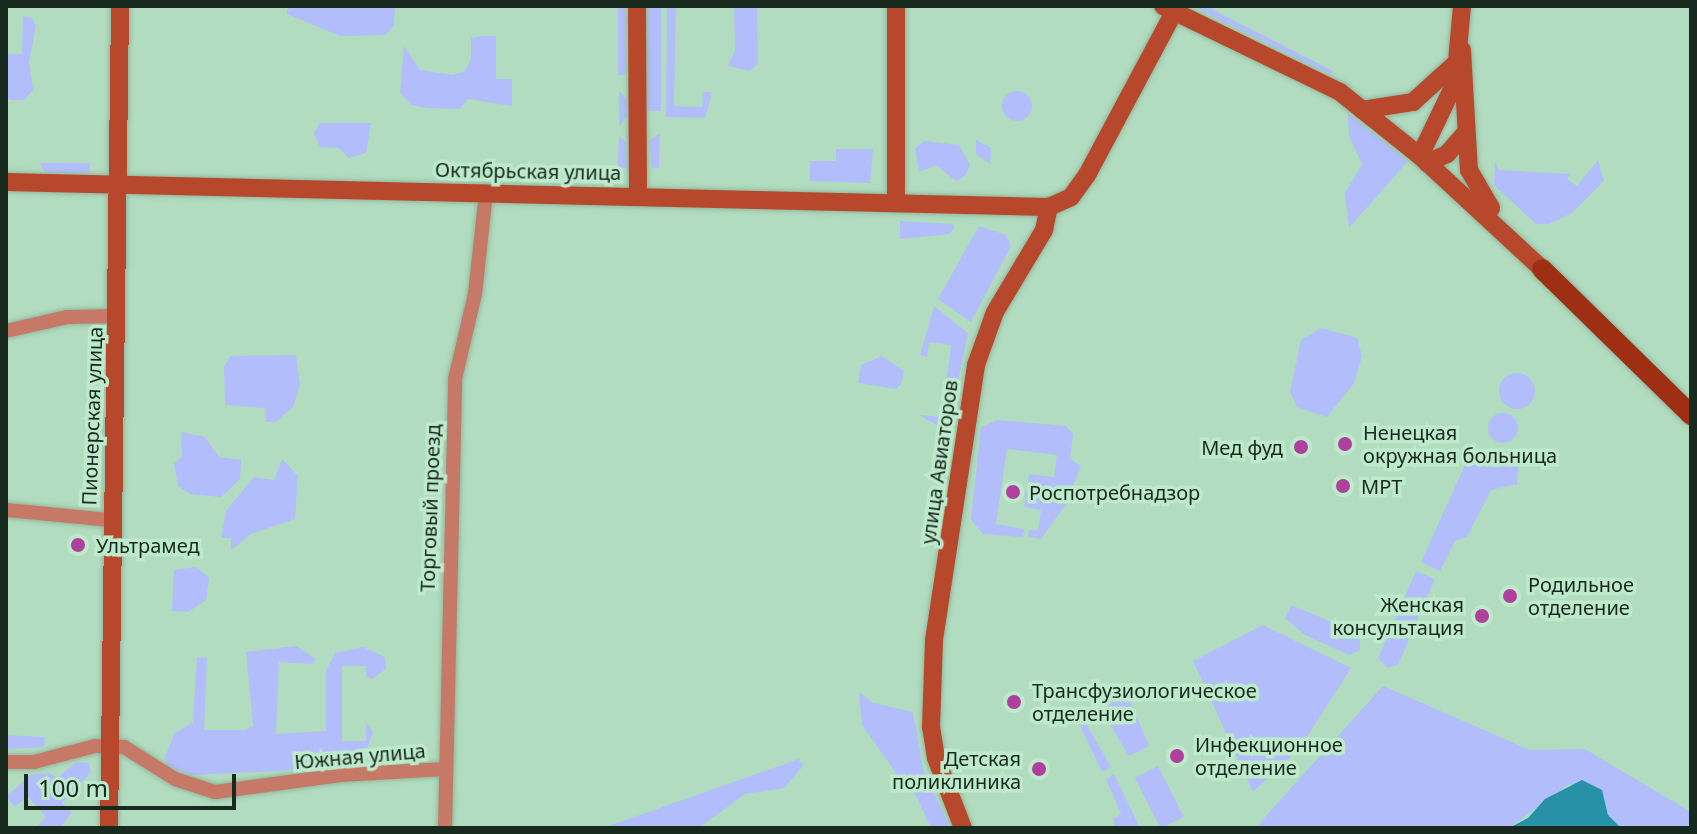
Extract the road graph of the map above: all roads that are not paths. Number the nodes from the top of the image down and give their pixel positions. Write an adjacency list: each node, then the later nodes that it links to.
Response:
1 (120, 6): 11 (main road, Пионерская улица)
2 (637, 6): 13 (main road)
3 (896, 6): 14 (main road)
4 (1462, 6): 6 (main road)
5 (1168, 9): 7 (main road); 15 (main road)
6 (1460, 55): 7 (main road); 8 (main road); 9 (main road)
7 (1362, 110): 9 (main road)
8 (1465, 133): 9 (main road); 16 (main road)
9 (1424, 160): 16 (main road)
10 (6, 182): 11 (main road, Октябрьская улица)
11 (117, 183): 12 (main road, Октябрьская улица); 17 (main road, Пионерская улица)
12 (486, 192): 13 (main road, Октябрьская улица); 24 (street, Торговый проезд)
13 (638, 196): 14 (main road, Октябрьская улица)
14 (896, 203): 15 (main road, Октябрьская улица)
15 (1049, 207): 27 (main road, улица Авиаторов)
16 (1542, 269): 19 (main road)
17 (118, 316): 18 (street); 21 (main road, Пионерская улица)
18 (6, 331)
19 (1691, 415)
20 (6, 510): 21 (street)
21 (110, 520): 22 (main road, Пионерская улица)
22 (110, 746): 23 (street); 24 (street, Южная улица); 25 (main road, Пионерская улица)
23 (6, 762)
24 (445, 769): 26 (street, Торговый проезд)
25 (109, 828)
26 (445, 828)
27 (963, 828)

